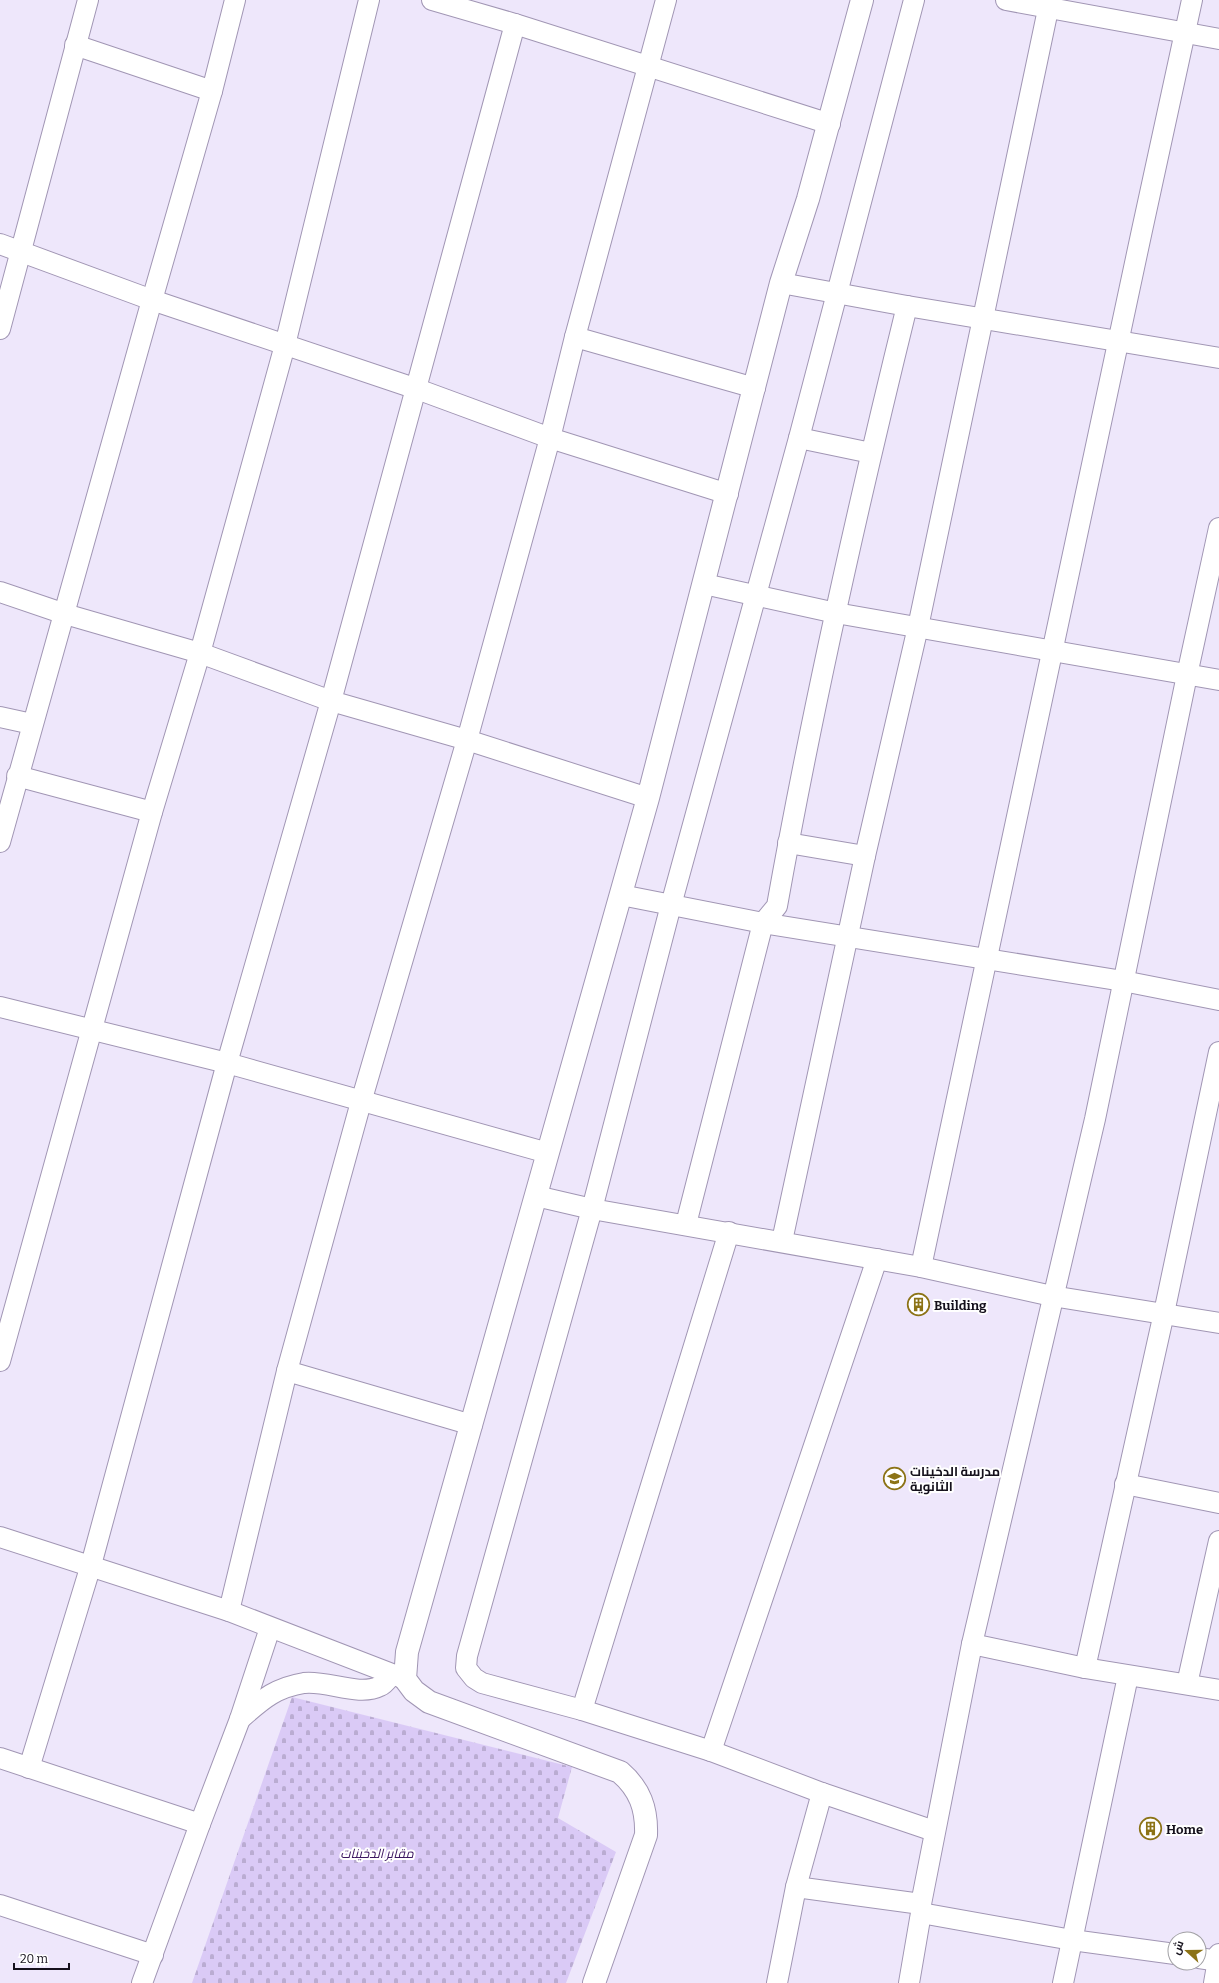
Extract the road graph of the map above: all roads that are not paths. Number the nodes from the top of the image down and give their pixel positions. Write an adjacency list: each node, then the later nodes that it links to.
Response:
1 (88, 0): 14 (street)
2 (235, 0): 16 (street)
3 (369, 0): 28 (street)
4 (432, 0): 11 (street)
5 (666, 0): 15 (street)
6 (862, 0): 17 (street)
7 (914, 0): 21 (street)
8 (1006, 0): 10 (street)
9 (1192, 0): 12 (street)
10 (1049, 4): 12 (street); 24 (street)
11 (515, 24): 15 (street); 31 (street)
12 (1184, 32): 13 (street); 27 (street)
13 (1219, 39)
14 (75, 45): 16 (street); 19 (street)
15 (649, 67): 17 (street); 26 (street)
16 (212, 91): 22 (street)
17 (830, 124): 20 (street)
18 (0, 244): 19 (street)
19 (21, 252): 22 (street); 25 (street)
20 (781, 283): 21 (street); 30 (street)
21 (836, 293): 23 (street); 33 (street)
22 (152, 300): 28 (street); 41 (street)
23 (907, 306): 24 (street); 34 (street)
24 (983, 318): 27 (street); 42 (street)
25 (0, 329)
26 (575, 338): 30 (street); 32 (street)
27 (1118, 340): 29 (street); 43 (street)
28 (284, 345): 31 (street); 44 (street)
29 (1219, 358)
30 (755, 388): 35 (street)
31 (417, 389): 32 (street); 47 (street)
32 (550, 438): 35 (street); 50 (street)
33 (799, 438): 34 (street); 39 (street)
34 (871, 453): 40 (street)
35 (728, 494): 37 (street)
36 (1219, 528): 45 (street)
37 (704, 584): 39 (street); 52 (street)
38 (0, 592): 41 (street)
39 (755, 596): 40 (street); 58 (street)
40 (836, 613): 42 (street); 55 (street)
41 (65, 614): 44 (street); 49 (street)
42 (918, 627): 43 (street); 56 (street)
43 (1052, 651): 45 (street); 61 (street)
44 (200, 653): 47 (street); 53 (street)
45 (1187, 675): 46 (street); 62 (street)
46 (1219, 680)
47 (331, 701): 50 (street); 67 (street)
48 (0, 717): 49 (street)
49 (32, 724): 51 (street)
50 (467, 740): 52 (street); 68 (street)
51 (17, 776): 53 (street); 54 (street)
52 (648, 798): 57 (street)
53 (152, 812): 65 (street)
54 (0, 842)
55 (788, 843): 56 (street); 59 (street)
56 (865, 856): 60 (street)
57 (621, 895): 58 (street); 69 (street)
58 (671, 905): 59 (street); 71 (street)
59 (763, 923): 60 (street); 72 (street)
60 (848, 936): 61 (street); 74 (street)
61 (989, 960): 62 (street); 76 (street)
62 (1123, 981): 63 (street); 77 (street)
63 (1219, 1000)
64 (0, 1007): 65 (street)
65 (91, 1030): 67 (street); 80 (street)
66 (1219, 1052): 78 (street)
67 (227, 1063): 68 (street); 87 (street)
68 (361, 1102): 69 (street); 81 (street)
69 (548, 1153): 70 (street)
70 (536, 1196): 71 (street); 82 (street)
71 (592, 1208): 72 (street); 96 (street)
72 (686, 1224): 73 (street)
73 (729, 1232): 74 (street); 96 (street)
74 (782, 1241): 75 (street)
75 (877, 1259): 76 (street); 98 (street)
76 (921, 1267): 77 (street)
77 (1052, 1296): 78 (street); 90 (street)
78 (1164, 1313): 79 (street); 83 (street)
79 (1219, 1323)
80 (0, 1361)
81 (287, 1371): 82 (street); 88 (street)
82 (472, 1426): 93 (street)
83 (1125, 1484): 84 (street); 91 (street)
84 (1219, 1503)
85 (0, 1537): 87 (street)
86 (1219, 1541): 94 (street)
87 (91, 1565): 88 (street); 100 (street)
88 (230, 1610): 89 (street)
89 (270, 1628): 93 (street); 97 (street)
90 (972, 1644): 91 (street); 103 (street)
91 (1085, 1668): 92 (street)
92 (1128, 1676): 94 (street); 107 (street)
93 (398, 1677): 97 (street); 112 (street)
94 (1187, 1684): 95 (street)
95 (1219, 1690)
96 (582, 1710): 98 (street)
97 (240, 1719): 102 (street)
98 (711, 1751): 101 (street)
99 (0, 1758): 100 (street)
100 (30, 1768): 102 (street)
101 (822, 1793): 103 (street); 104 (street)
102 (200, 1824): 109 (street)
103 (934, 1831): 106 (street)
104 (796, 1887): 106 (street); 113 (street)
105 (0, 1905): 109 (street)
106 (921, 1908): 107 (street); 114 (street)
107 (1072, 1940): 108 (street); 115 (street)
108 (1167, 1953)
109 (153, 1955): 111 (street)
110 (1214, 1958): 116 (street)
111 (142, 1983)
112 (594, 1983)
113 (777, 1983)
114 (909, 1983)
115 (1063, 1983)
116 (1214, 1983)

